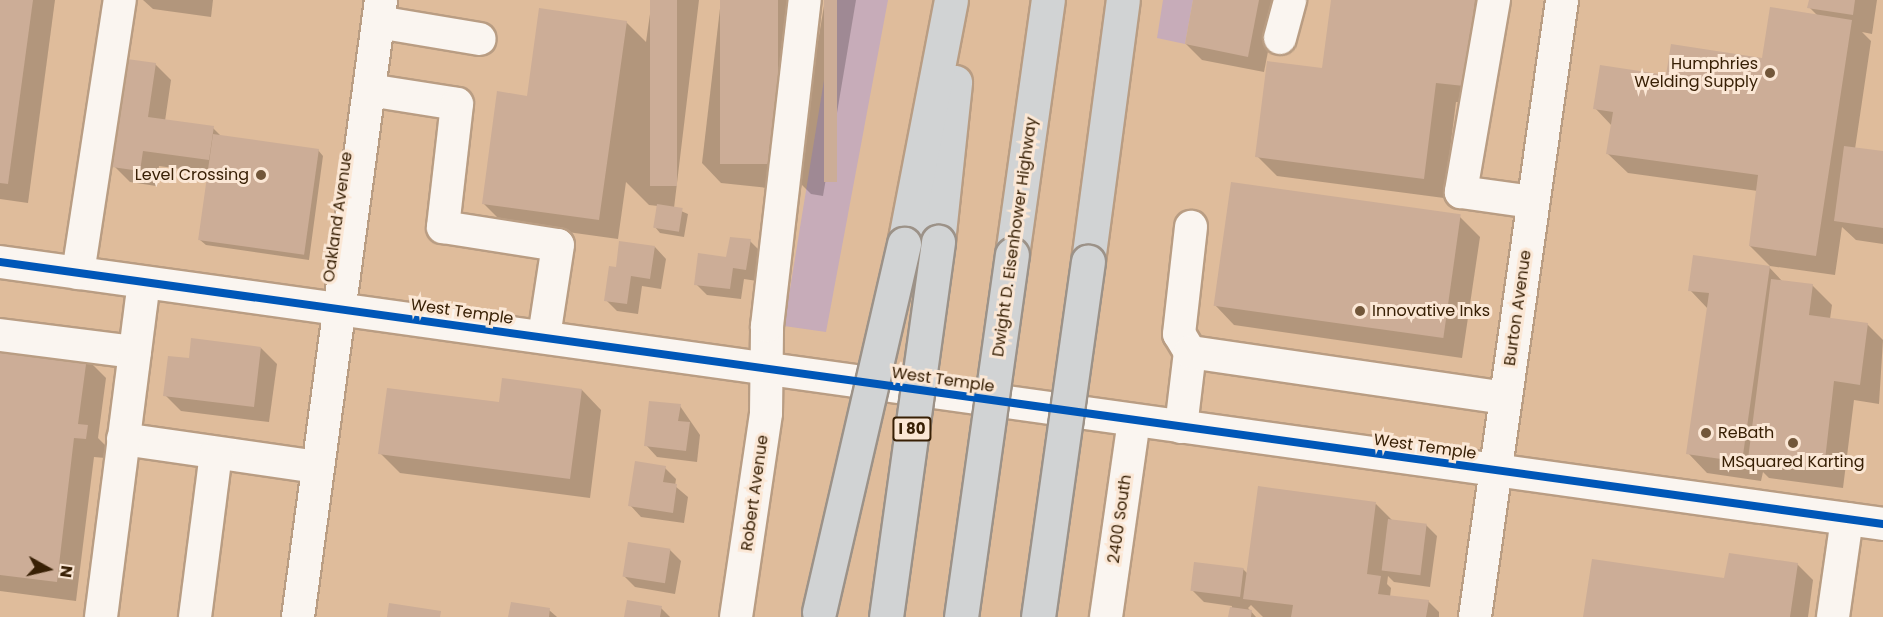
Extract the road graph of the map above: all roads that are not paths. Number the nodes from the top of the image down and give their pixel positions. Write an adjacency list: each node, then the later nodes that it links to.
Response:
1 (120, 0): 17 (street)
2 (805, 0): 24 (street, Robert Avenue)
3 (951, 0): 34 (highway, bridge)
4 (964, 0): 39 (highway, I 80, bridge)
5 (1048, 0): 40 (highway, Dwight D. Eisenhower Highway, bridge)
6 (1123, 0): 41 (highway, bridge)
7 (1290, 0): 11 (street)
8 (1494, 0): 14 (street)
9 (1562, 0): 14 (street, Burton Avenue)
10 (379, 11): 12 (street); 13 (street, Oakland Avenue)
11 (1280, 38)
12 (480, 39)
13 (369, 90): 19 (street, Oakland Avenue); 21 (street)
14 (1533, 202): 25 (street, Burton Avenue)
15 (1191, 227): 23 (street)
16 (0, 262): 17 (street, West Temple)
17 (78, 273): 18 (street, West Temple)
18 (144, 283): 19 (street, West Temple); 22 (street)
19 (339, 309): 21 (street, West Temple); 30 (street, Oakland Avenue)
20 (0, 335): 22 (street)
21 (544, 337): 24 (street, West Temple)
22 (135, 352): 28 (street)
23 (1190, 352): 25 (street); 27 (street)
24 (767, 368): 26 (street, West Temple); 38 (street, Robert Avenue)
25 (1506, 398): 31 (street, Burton Avenue)
26 (1134, 421): 27 (street, West Temple); 42 (street, 2400 South)
27 (1181, 427): 31 (street, West Temple)
28 (123, 439): 29 (street); 35 (street)
29 (216, 453): 30 (street); 36 (street)
30 (318, 467): 37 (street, Oakland Avenue)
31 (1495, 471): 32 (street, West Temple); 43 (street, Burton Avenue)
32 (1846, 519): 33 (street, West Temple); 44 (street)
33 (1883, 524)
34 (818, 615)
35 (100, 617)
36 (195, 617)
37 (298, 617)
38 (736, 617)
39 (886, 617)
40 (961, 617)
41 (1038, 617)
42 (1106, 617)
43 (1475, 617)
44 (1833, 617)

